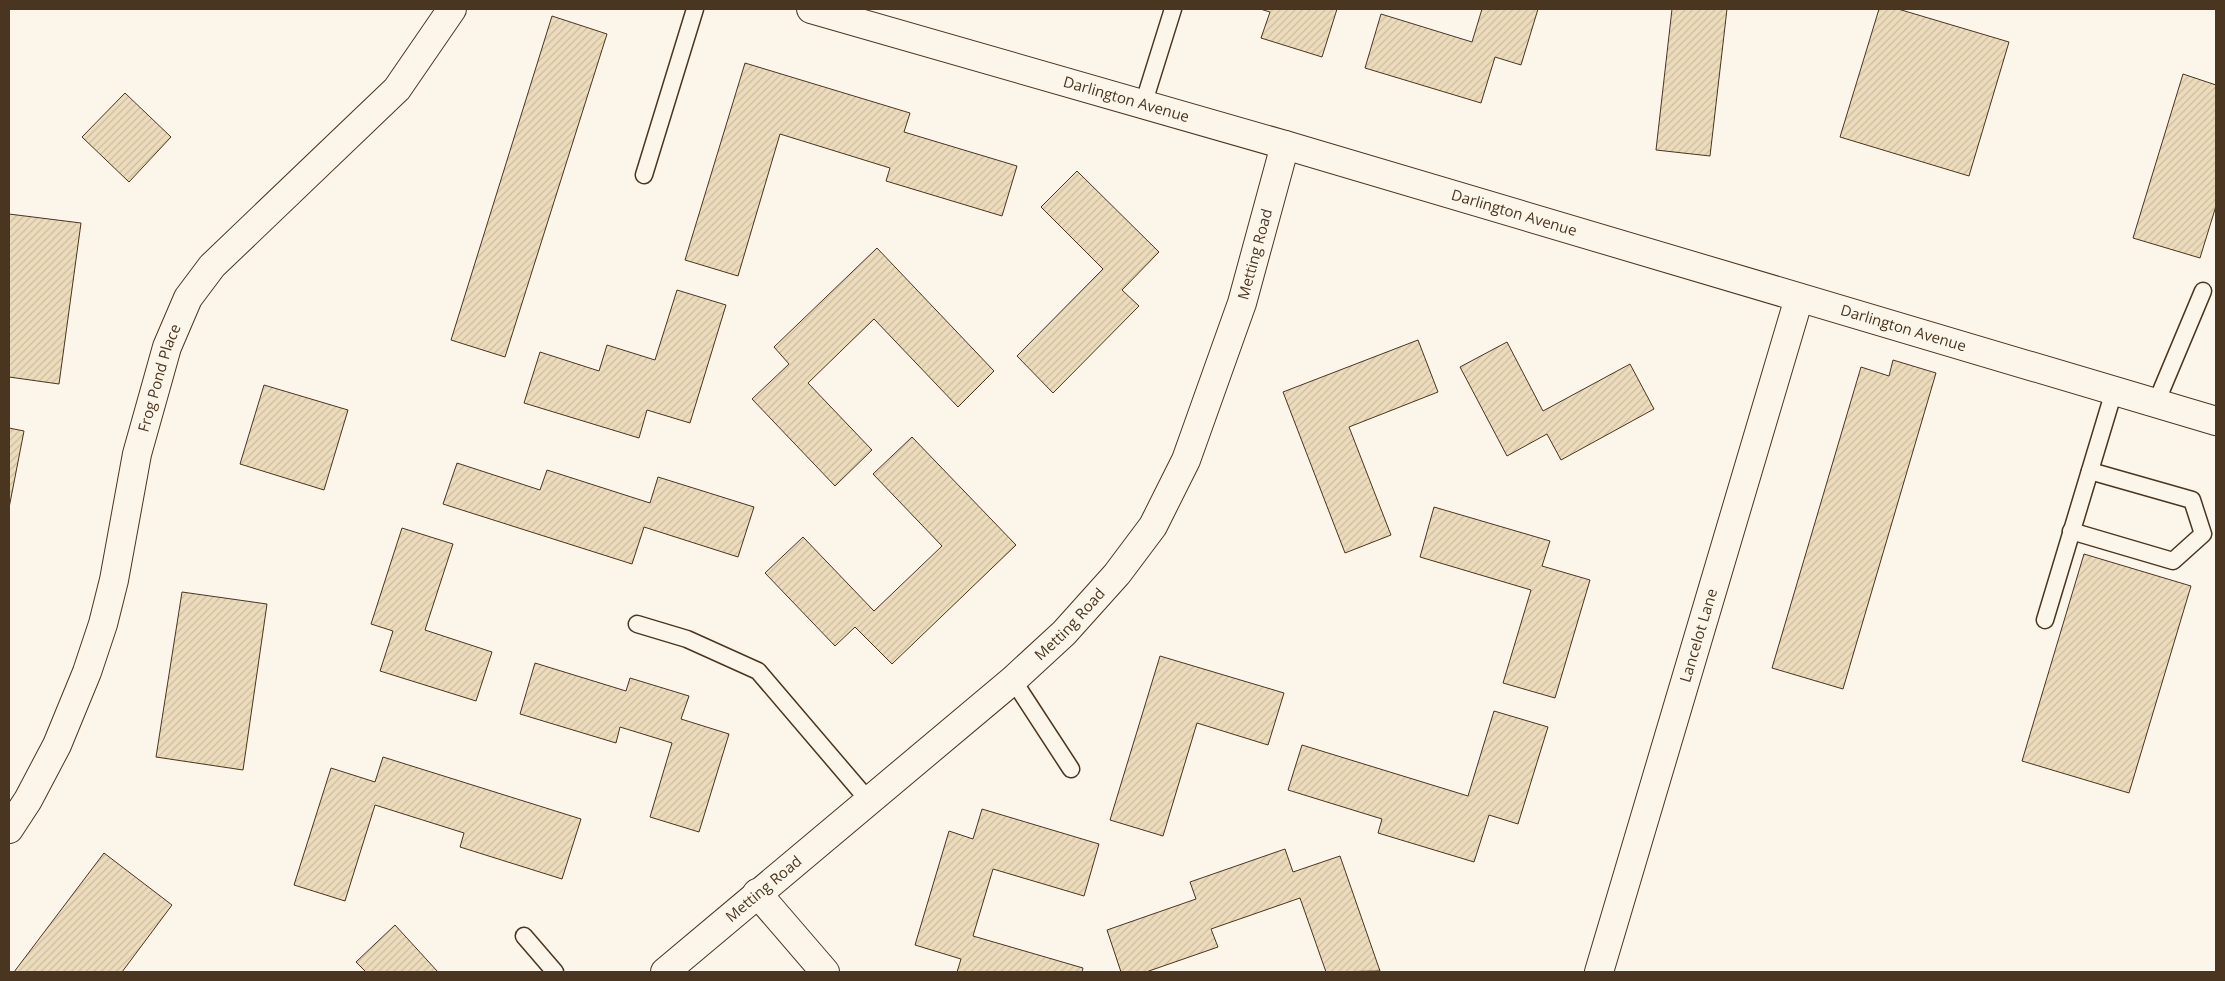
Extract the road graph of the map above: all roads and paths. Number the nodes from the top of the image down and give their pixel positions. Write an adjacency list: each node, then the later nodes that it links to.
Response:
1 (452, 9): 20 (street, Frog Pond Place)
2 (695, 9): 7 (lane)
3 (812, 9): 5 (street, Darlington Avenue)
4 (1173, 9): 5 (lane)
5 (1143, 105): 6 (street, Darlington Avenue)
6 (1285, 145): 9 (street, Darlington Avenue); 17 (street, Metting Road)
7 (644, 175)
8 (2203, 291): 11 (lane)
9 (1799, 298): 10 (street, Darlington Avenue); 26 (street, Lancelot Lane)
10 (2114, 391): 11 (street, Darlington Avenue); 13 (lane)
11 (2156, 403): 12 (street, Darlington Avenue)
12 (2216, 421)
13 (2090, 471): 14 (lane); 14 (lane)
14 (2071, 531): 15 (lane)
15 (2045, 620)
16 (637, 624): 19 (lane)
17 (1013, 680): 18 (lane); 19 (street, Metting Road)
18 (1071, 769)
19 (869, 801): 21 (street, Metting Road)
20 (9, 829)
21 (757, 893): 24 (street, Metting Road); 25 (street)
22 (524, 936): 23 (lane)
23 (555, 972)
24 (665, 972)
25 (825, 972)
26 (1599, 972)

